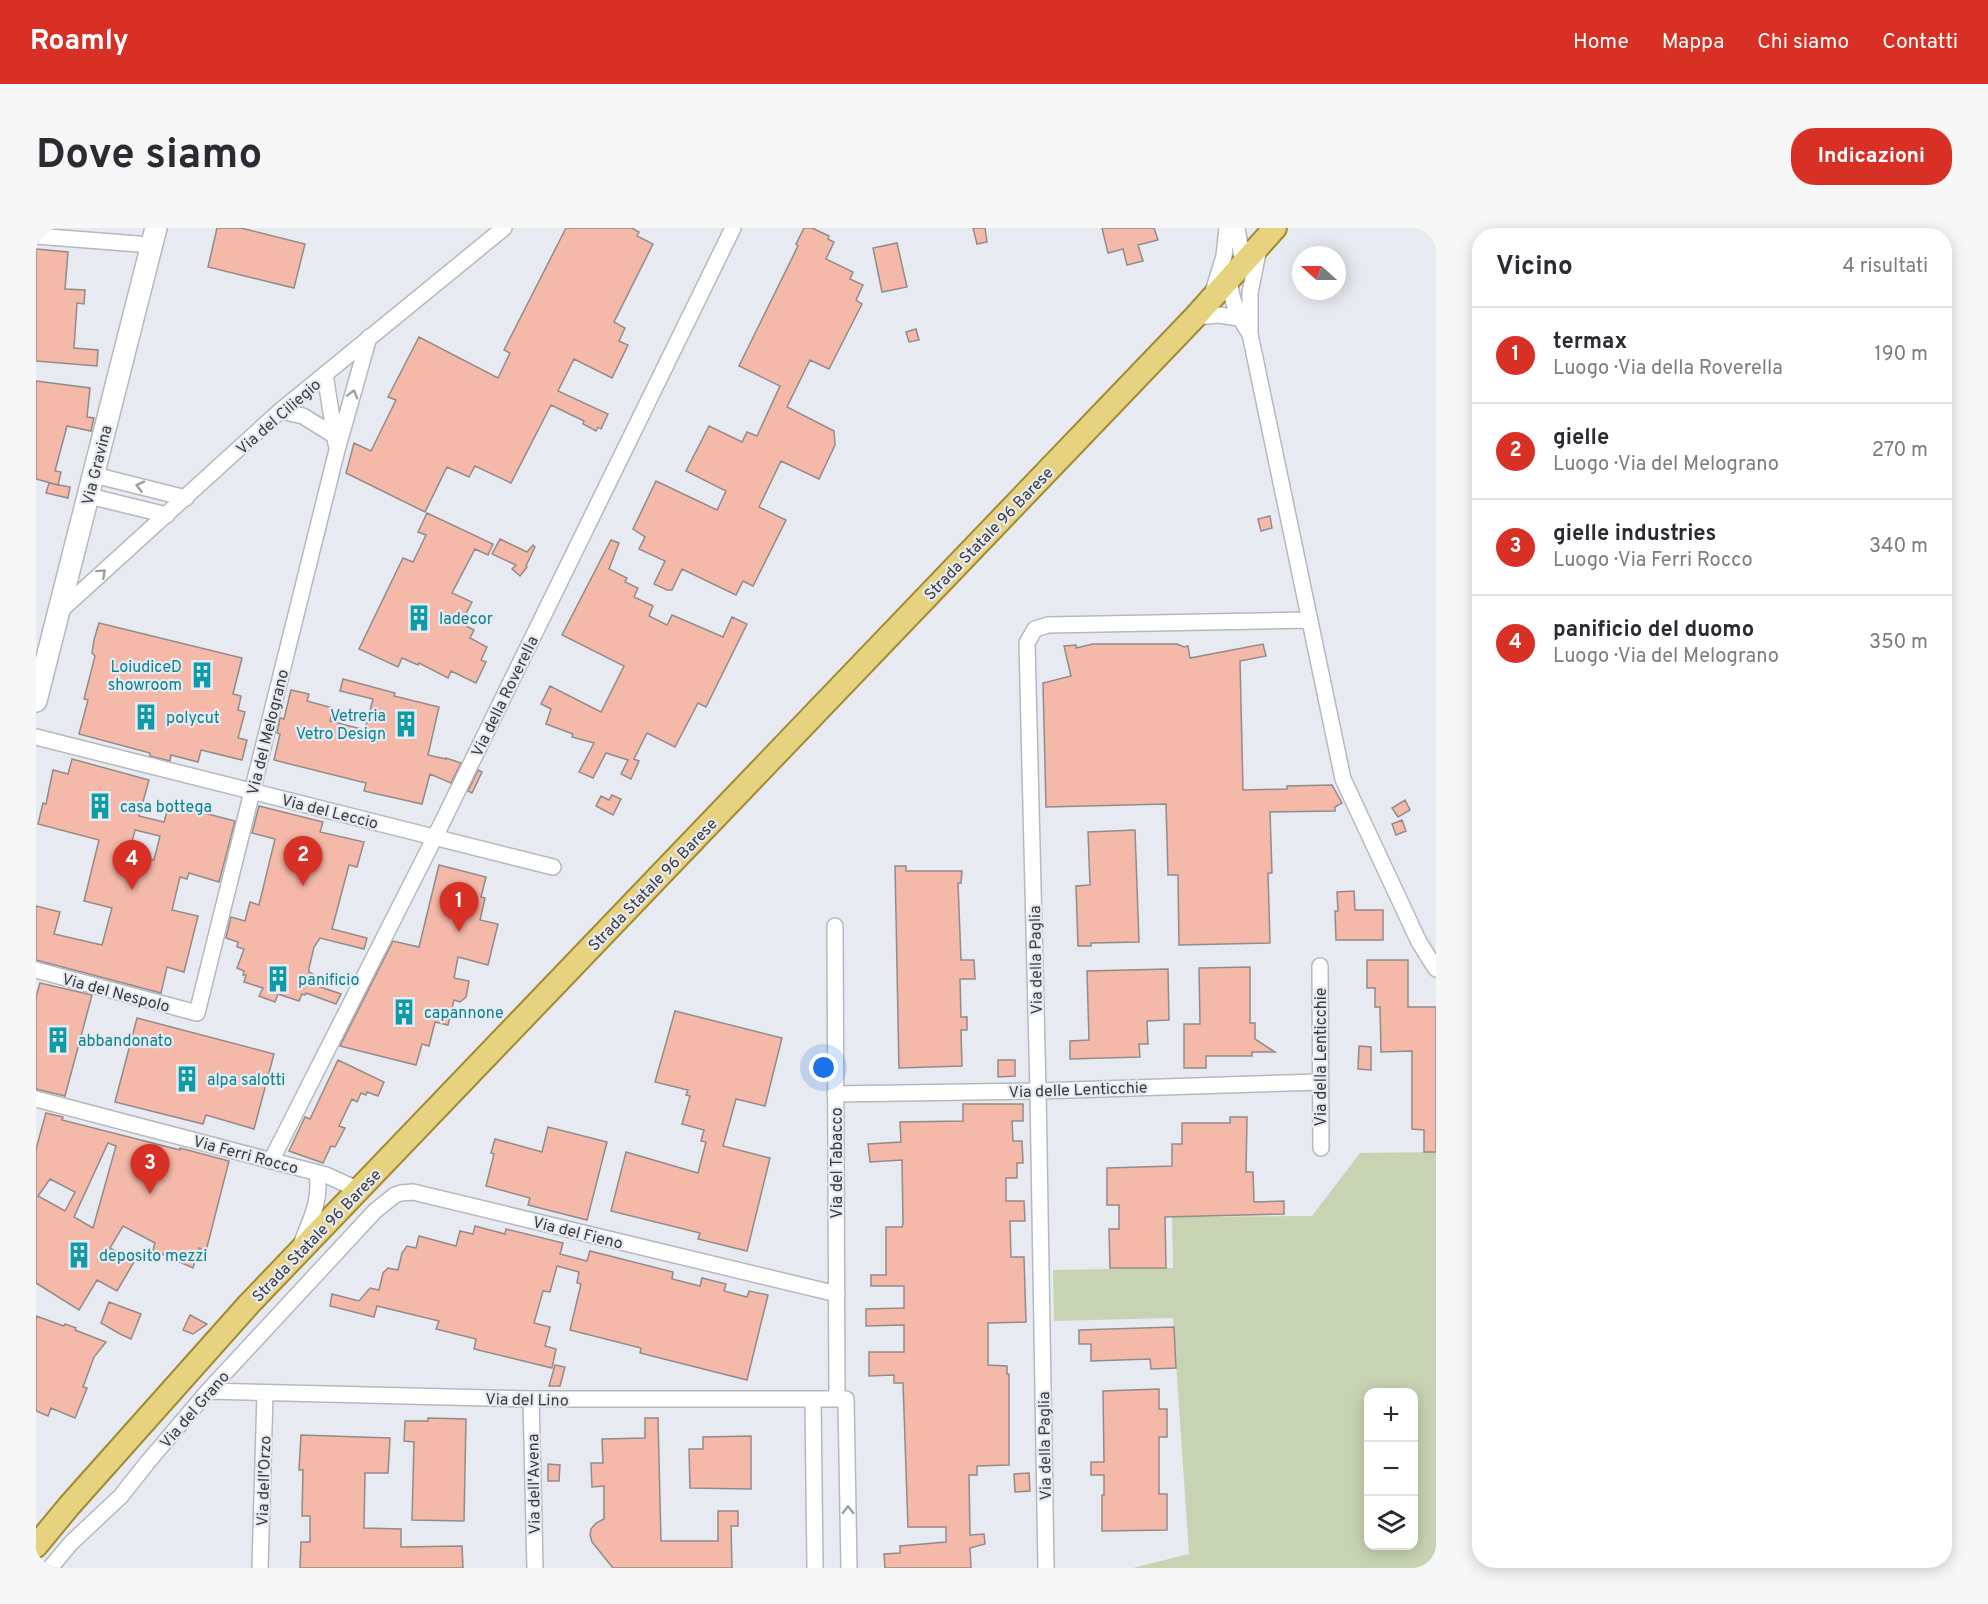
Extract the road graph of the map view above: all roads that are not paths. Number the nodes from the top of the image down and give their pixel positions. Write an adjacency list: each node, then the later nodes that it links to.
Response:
1 (504, 228): 13 (street, Via del Ciliegio)
2 (733, 228): 27 (street, Via della Roverella)
3 (1227, 228): 8 (street)
4 (1237, 228): 8 (street)
5 (36, 236): 7 (street)
6 (1268, 236): 8 (main road, Strada Statale 96 Barese); 9 (street)
7 (154, 237): 17 (main road, Via Gravina)
8 (1232, 266): 9 (street); 10 (main road, Strada Statale 96 Barese); 11 (street)
9 (1250, 293): 12 (street)
10 (1195, 317): 11 (street); 41 (main road, Strada Statale 96 Barese)
11 (1239, 318): 12 (street)
12 (1250, 334): 22 (street)
13 (369, 337): 14 (street, Via del Ciliegio); 16 (street, Via del Melograno, one-way to 13)
14 (326, 374): 15 (street, Via del Ciliegio); 16 (street)
15 (280, 411): 16 (street); 19 (street, Via del Ciliegio)
16 (336, 443): 26 (street, Via del Melograno)
17 (94, 475): 18 (main road, Via Gravina); 19 (street, one-way to 17)
18 (89, 496): 20 (street); 21 (main road, Via Gravina)
19 (186, 498): 20 (street, Via del Ciliegio)
20 (167, 515): 21 (street, Via del Ciliegio, one-way to 20)
21 (58, 612): 23 (main road, Via Gravina)
22 (1309, 620): 31 (street); 35 (street, Via della Paglia)
23 (42, 650): 24 (main road, Via Gravina)
24 (36, 701)
25 (36, 737): 26 (street, Via del Leccio)
26 (253, 791): 27 (street, Via del Leccio); 33 (street, Via del Melograno)
27 (435, 837): 28 (street, Via del Leccio); 39 (street, Via della Roverella)
28 (553, 867)
29 (834, 926): 36 (street, Via del Tabacco)
30 (1320, 966): 34 (street, Via della Lenticchie)
31 (1436, 969)
32 (36, 970): 33 (street, Via del Nespolo)
33 (197, 1013)
34 (1320, 1082): 35 (street, Via delle Lenticchie); 38 (street, Via della Lenticchie)
35 (1038, 1091): 36 (street, Via delle Lenticchie); 58 (street, Via della Paglia)
36 (835, 1094): 46 (street, Via del Tabacco)
37 (36, 1099): 39 (street, Via Ferri Rocco)
38 (1321, 1148)
39 (271, 1161): 40 (street, Via Ferri Rocco)
40 (318, 1181): 41 (street, Via Ferri Rocco); 42 (street); 45 (street)
41 (358, 1190): 42 (main road, Strada Statale 96 Barese)
42 (343, 1206): 43 (main road, Strada Statale 96 Barese)
43 (322, 1228): 44 (street); 45 (main road, Strada Statale 96 Barese)
44 (338, 1249): 46 (street, Via del Fieno); 47 (street, Via del Grano)
45 (298, 1253): 52 (main road, Strada Statale 96 Barese)
46 (837, 1294): 50 (street, Via del Tabacco)
47 (208, 1391): 48 (street, Via del Lino); 53 (street, Via del Grano)
48 (265, 1393): 49 (street, Via del Lino); 54 (street, Via dell'Orzo)
49 (531, 1399): 51 (street, Via del Lino); 55 (street, Via dell'Avena)
50 (842, 1399): 51 (street, Via del Lino); 57 (street, Via del Tabacco, one-way to 50)
51 (813, 1400): 56 (street)
52 (36, 1546)
53 (50, 1568)
54 (260, 1568)
55 (535, 1568)
56 (814, 1568)
57 (849, 1568)
58 (1046, 1568)

